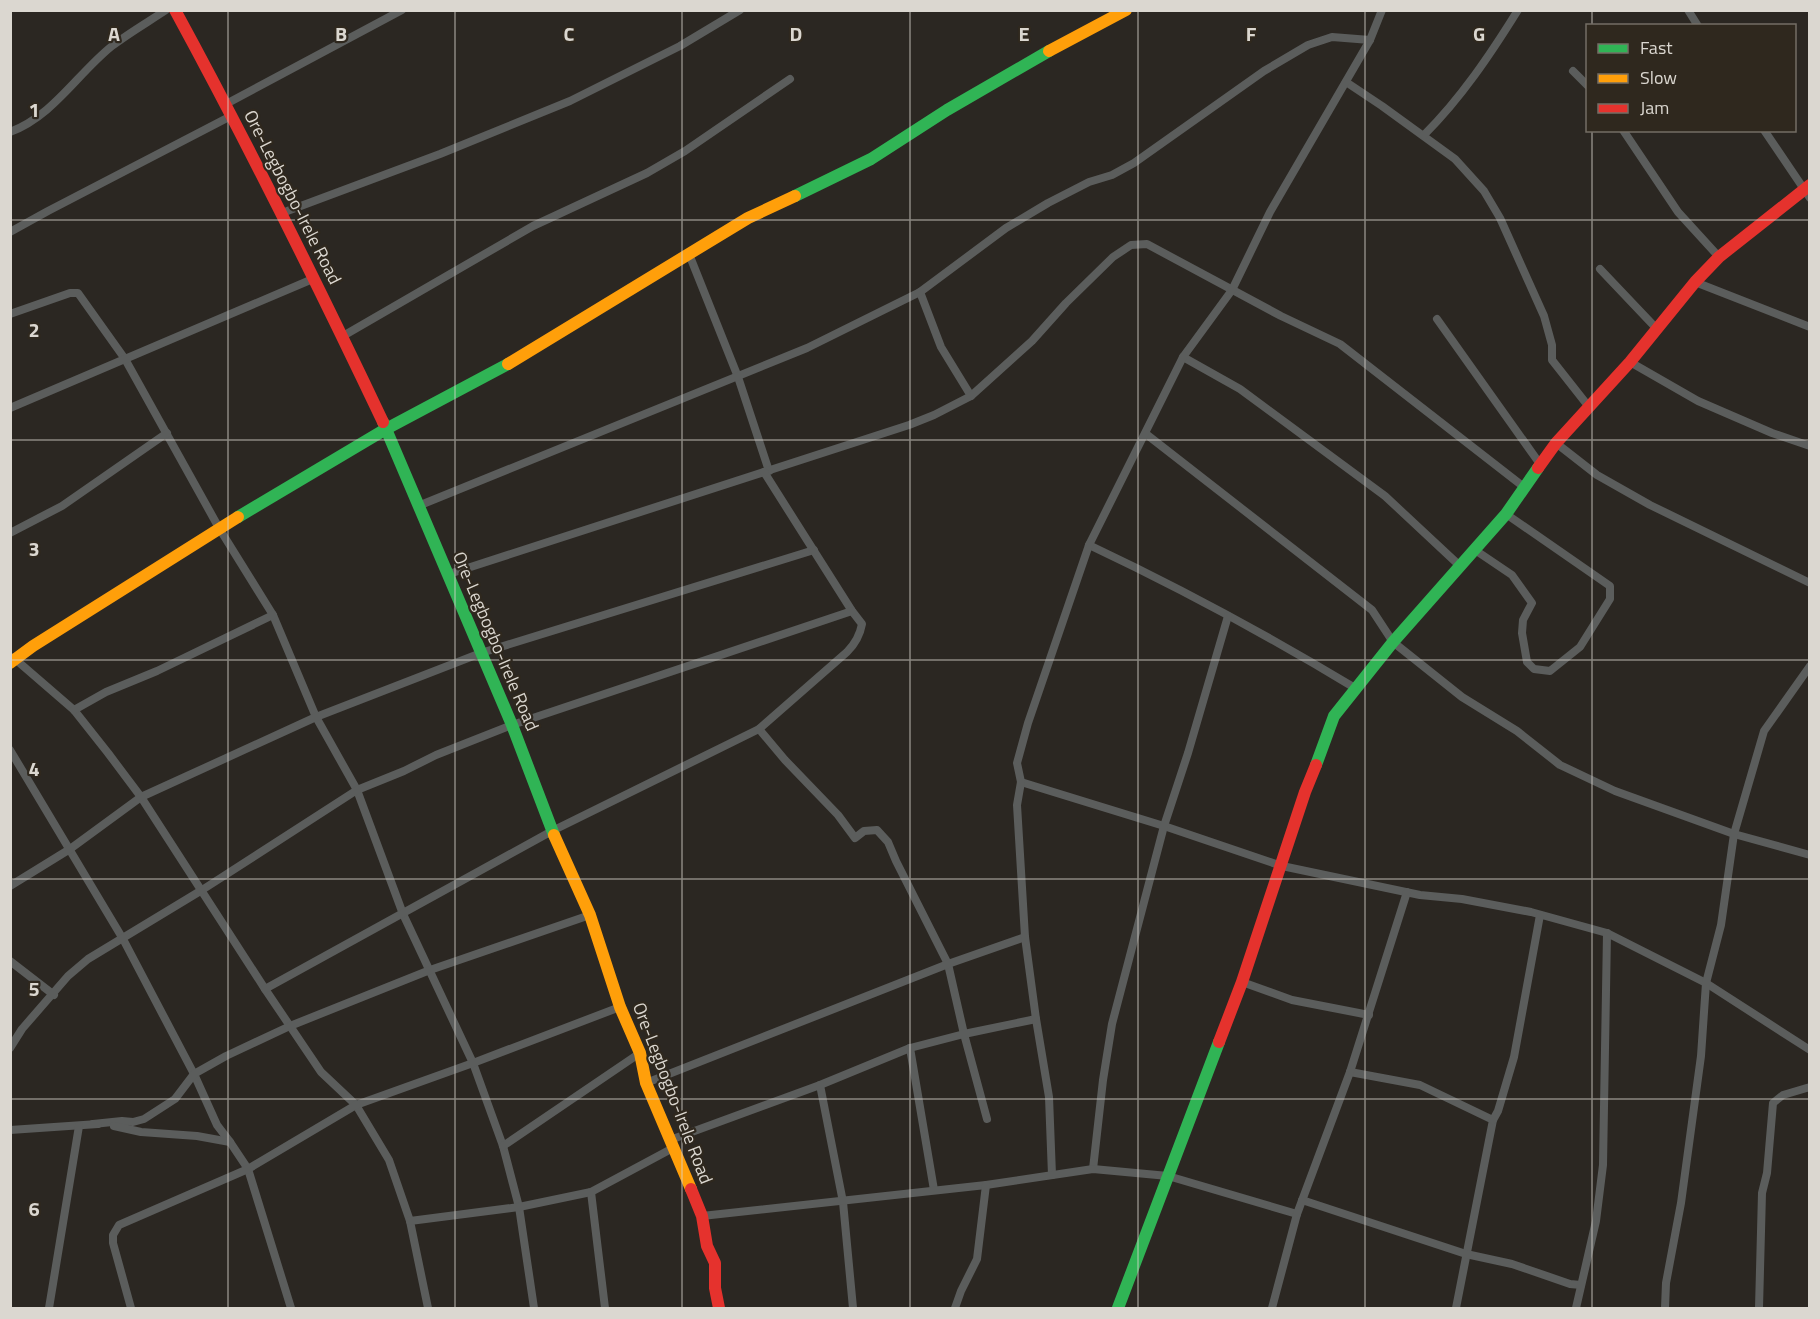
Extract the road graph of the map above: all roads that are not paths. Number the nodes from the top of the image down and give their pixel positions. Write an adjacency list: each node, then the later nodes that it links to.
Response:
1 (166, 10): 17 (street)
2 (175, 10): 15 (street, Ore-Legbogbo-Irele Road)
3 (402, 10): 15 (street)
4 (740, 10): 22 (street)
5 (1126, 10): 24 (street)
6 (1382, 10): 10 (street)
7 (1518, 10): 20 (street)
8 (1688, 10): 9 (street)
9 (1697, 24)
10 (1370, 40): 13 (street); 30 (street)
11 (1573, 71): 14 (street)
12 (790, 79): 35 (street)
13 (1346, 82): 20 (street); 29 (street)
14 (1586, 85)
15 (226, 104): 16 (street, Ore-Legbogbo-Irele Road)
16 (231, 116): 22 (street, Ore-Legbogbo-Irele Road); 23 (street)
17 (10, 132)
18 (1624, 132): 25 (street)
19 (1765, 132): 21 (street)
20 (1424, 135): 42 (street)
21 (1808, 191): 25 (street)
22 (282, 213): 27 (street, Ore-Legbogbo-Irele Road)
23 (10, 232)
24 (689, 254): 39 (street); 43 (street)
25 (1719, 257): 28 (street)
26 (1600, 269): 34 (street)
27 (315, 278): 35 (street, Ore-Legbogbo-Irele Road); 37 (street)
28 (1695, 282): 33 (street); 34 (street)
29 (1232, 290): 36 (street); 40 (street); 50 (street)
30 (920, 292): 39 (street); 40 (street)
31 (10, 315): 37 (street)
32 (1437, 320): 48 (street)
33 (1809, 327)
34 (1656, 328): 38 (street)
35 (343, 336): 43 (street, Ore-Legbogbo-Irele Road)
36 (1183, 357): 45 (street); 58 (street)
37 (125, 359): 41 (street); 44 (street)
38 (1630, 362): 42 (street); 47 (street)
39 (738, 376): 49 (street); 51 (street)
40 (971, 396): 49 (street)
41 (11, 407)
42 (1589, 407): 46 (street)
43 (386, 429): 51 (street, Ore-Legbogbo-Irele Road); 53 (street)
44 (167, 433): 53 (street); 54 (street)
45 (1146, 434): 55 (street); 64 (street)
46 (1556, 443): 48 (street); 60 (street)
47 (1809, 446)
48 (1540, 464): 50 (street)
49 (767, 471): 56 (street); 59 (street)
50 (1524, 487): 52 (street)
51 (418, 506): 59 (street, Ore-Legbogbo-Irele Road)
52 (1506, 514): 57 (street); 57 (street)
53 (219, 528): 62 (street); 66 (street)
54 (10, 534)
55 (1089, 545): 63 (street); 74 (street)
56 (814, 550): 61 (street); 65 (street)
57 (1475, 550): 58 (street)
58 (1460, 566): 64 (street)
59 (450, 574): 65 (street, Ore-Legbogbo-Irele Road)
60 (1809, 583)
61 (852, 611): 71 (street); 72 (street)
62 (273, 615): 69 (street); 70 (street)
63 (1228, 616): 68 (street); 77 (street)
64 (1393, 642): 68 (street); 79 (street)
65 (482, 653): 70 (street); 71 (street, Ore-Legbogbo-Irele Road)
66 (12, 659): 69 (street)
67 (1809, 666): 79 (street)
68 (1355, 688): 82 (street)
69 (74, 710): 76 (street)
70 (316, 717): 75 (street); 76 (street)
71 (512, 725): 75 (street); 78 (street, Ore-Legbogbo-Irele Road)
72 (759, 729): 78 (street); 93 (street)
73 (10, 750): 80 (street)
74 (1021, 782): 77 (street); 90 (street)
75 (357, 790): 84 (street); 86 (street)
76 (141, 797): 80 (street); 84 (street)
77 (1164, 826): 82 (street); 124 (street)
78 (552, 831): 86 (street); 87 (street, Ore-Legbogbo-Irele Road)
79 (1734, 834): 81 (street); 96 (street)
80 (70, 849): 83 (street); 91 (street)
81 (1809, 855)
82 (1282, 866): 85 (street); 95 (street)
83 (10, 886)
84 (202, 890): 91 (street); 97 (street)
85 (1407, 892): 88 (street); 100 (street)
86 (403, 914): 94 (street); 97 (street)
87 (590, 915): 94 (street); 99 (street, Ore-Legbogbo-Irele Road)
88 (1540, 915): 89 (street); 116 (street)
89 (1607, 933): 96 (street); 137 (street)
90 (1025, 937): 93 (street); 101 (street)
91 (123, 939): 98 (street); 110 (street)
92 (10, 961): 98 (street)
93 (948, 964): 103 (street); 111 (street)
94 (430, 970): 102 (street); 108 (street)
95 (1242, 982): 100 (street); 126 (street)
96 (1706, 983): 106 (street); 151 (street)
97 (265, 989): 102 (street)
98 (54, 995): 104 (street)
99 (620, 1006): 107 (street, Ore-Legbogbo-Irele Road); 108 (street)
100 (1369, 1015): 109 (street)
101 (1035, 1019): 103 (street); 125 (street)
102 (290, 1026): 110 (street); 114 (street)
103 (964, 1034): 105 (street); 115 (street)
104 (10, 1048)
105 (910, 1048): 112 (street); 128 (street)
106 (1809, 1050)
107 (640, 1053): 111 (street, Ore-Legbogbo-Irele Road); 122 (street)
108 (473, 1063): 114 (street); 122 (street)
109 (1350, 1072): 116 (street); 130 (street)
110 (194, 1074): 117 (street); 120 (street)
111 (646, 1083): 121 (street, Ore-Legbogbo-Irele Road)
112 (820, 1085): 121 (street); 131 (street)
113 (1809, 1087): 152 (street)
114 (356, 1105): 123 (street); 135 (street)
115 (987, 1119)
116 (1493, 1120): 136 (street)
117 (93, 1124): 118 (street); 120 (street)
118 (79, 1126): 119 (street); 138 (street)
119 (10, 1130)
120 (230, 1142): 123 (street)
121 (672, 1144): 129 (street); 134 (street, Ore-Legbogbo-Irele Road)
122 (503, 1146): 132 (street)
123 (248, 1169): 139 (street); 140 (street)
124 (1094, 1169): 125 (street); 126 (street)
125 (1052, 1175): 127 (street)
126 (1168, 1176): 133 (street); 147 (street)
127 (986, 1185): 128 (street); 146 (street)
128 (934, 1190): 131 (street)
129 (591, 1192): 132 (street); 143 (street)
130 (1302, 1200): 133 (street); 136 (street)
131 (843, 1202): 134 (street); 145 (street)
132 (519, 1207): 135 (street); 142 (street)
133 (1297, 1214): 148 (street)
134 (702, 1216): 144 (street, Ore-Legbogbo-Irele Road)
135 (410, 1221): 141 (street)
136 (1466, 1254): 137 (street); 149 (street)
137 (1581, 1285): 150 (street)
138 (49, 1308)
139 (131, 1308)
140 (291, 1308)
141 (428, 1308)
142 (534, 1308)
143 (605, 1308)
144 (719, 1308)
145 (854, 1308)
146 (956, 1308)
147 (1118, 1308)
148 (1272, 1308)
149 (1456, 1308)
150 (1576, 1308)
151 (1665, 1308)
152 (1759, 1308)

